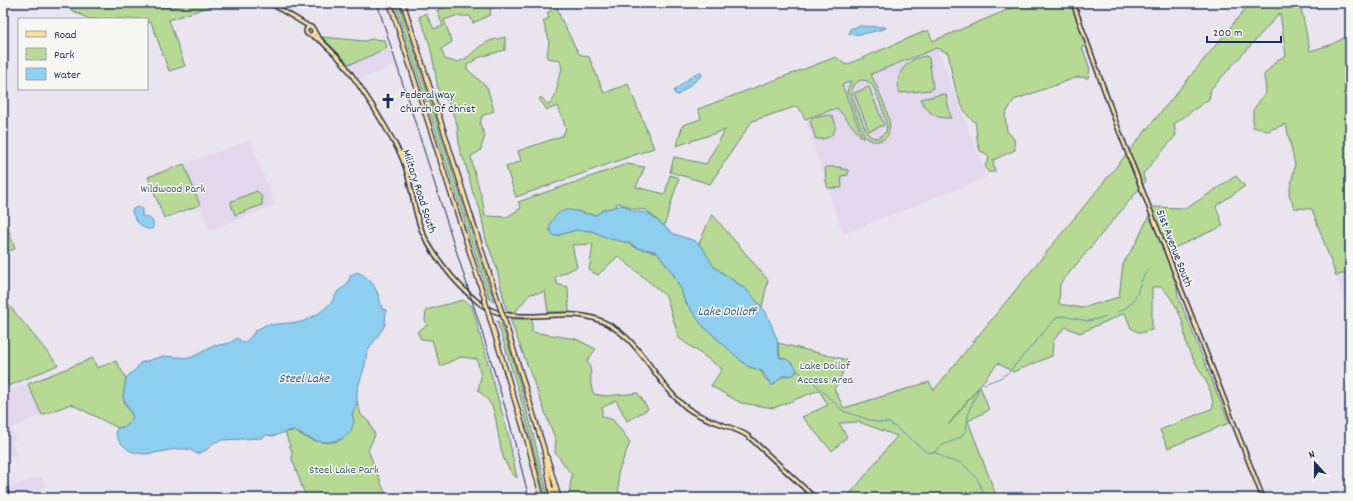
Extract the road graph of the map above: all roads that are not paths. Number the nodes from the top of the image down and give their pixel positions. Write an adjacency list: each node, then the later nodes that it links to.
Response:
1 (270, 3): 5 (main road)
2 (390, 3): 14 (highway, bridge)
3 (403, 3): 11 (highway, bridge)
4 (1073, 3): 18 (main road, 51st Avenue South)
5 (300, 22): 6 (main road); 7 (main road)
6 (310, 27): 7 (main road); 8 (main road, Military Road South)
7 (306, 31): 9 (main road, Military Road South)
8 (314, 31): 9 (main road); 10 (main road, Military Road South)
9 (310, 34): 10 (main road, Military Road South)
10 (321, 41): 17 (main road, Military Road South)
11 (544, 449): 15 (highway); 16 (highway)
12 (3, 472): 13 (main road)
13 (7, 498)
14 (541, 498)
15 (553, 498)
16 (559, 498)
17 (815, 498)
18 (1263, 498)

